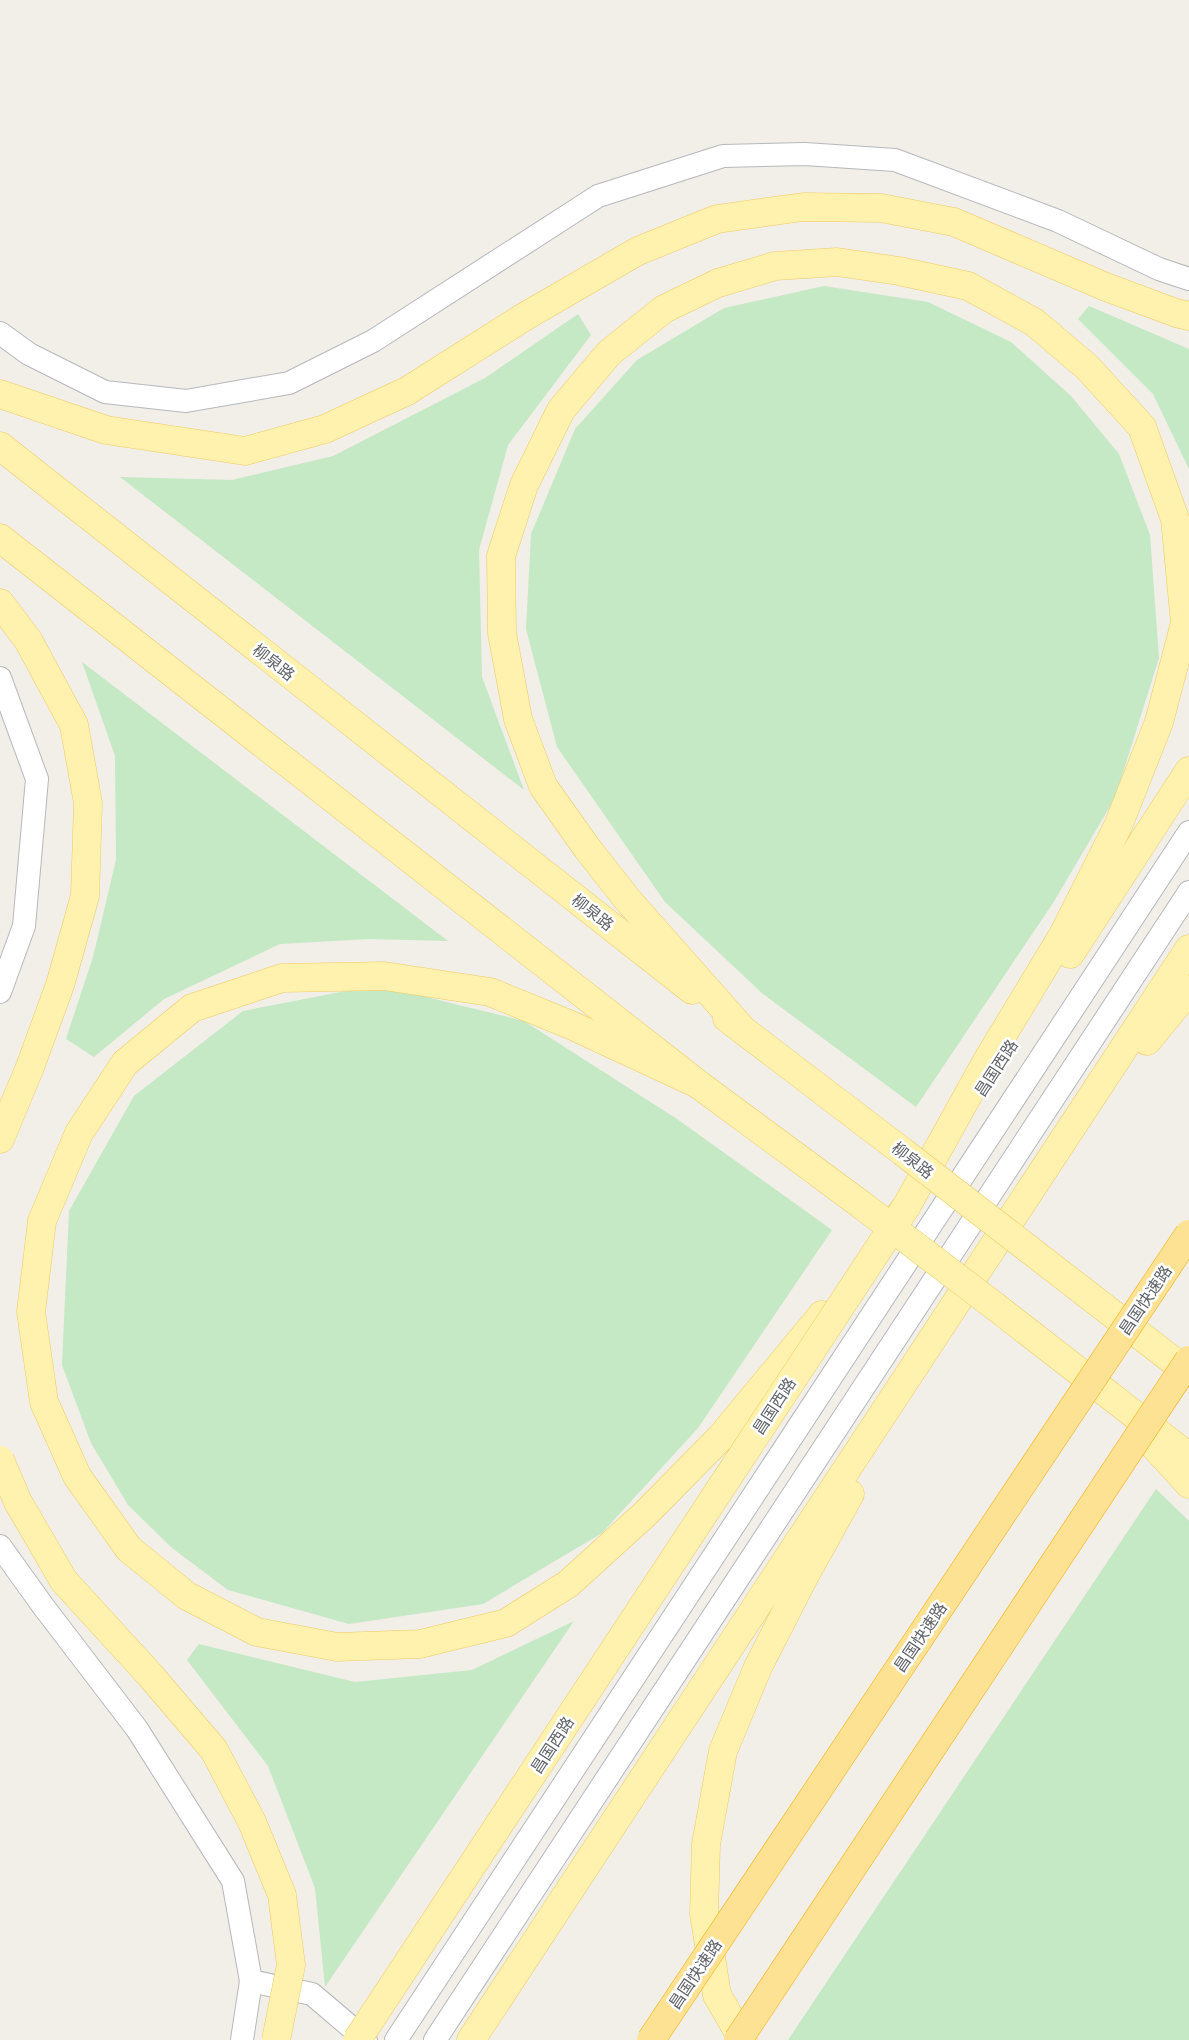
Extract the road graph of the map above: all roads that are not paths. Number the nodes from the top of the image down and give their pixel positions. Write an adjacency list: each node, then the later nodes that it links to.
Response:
1 (1189, 279): 3 (lane)
2 (1189, 316): 4 (main road)
3 (0, 333)
4 (0, 394)
5 (0, 446): 15 (main road, 柳泉路)
6 (0, 538): 16 (main road)
7 (0, 602): 17 (main road)
8 (0, 678): 14 (lane)
9 (1189, 771): 18 (main road, 昌国西路)
10 (1189, 832): 35 (lane)
11 (1189, 892): 36 (lane)
12 (1189, 949): 20 (main road)
13 (1189, 990): 20 (main road)
14 (0, 992)
15 (742, 1029): 18 (main road); 21 (main road, 柳泉路, bridge)
16 (698, 1084): 18 (main road, bridge); 25 (main road, bridge)
17 (0, 1138)
18 (906, 1207): 33 (main road, 昌国西路, bridge)
19 (1189, 1234): 38 (highway, 昌国快速路, bridge)
20 (981, 1265): 37 (main road); 40 (main road, bridge)
21 (1150, 1343): 23 (main road); 24 (main road, 柳泉路)
22 (1189, 1360): 39 (highway, bridge)
23 (1189, 1366)
24 (1189, 1372)
25 (1109, 1396): 26 (main road); 28 (main road)
26 (1189, 1457)
27 (0, 1460): 32 (main road, bridge)
28 (1189, 1484)
29 (0, 1546): 30 (lane)
30 (251, 1981): 31 (lane); 34 (lane)
31 (242, 2040)
32 (276, 2040)
33 (357, 2040)
34 (366, 2040)
35 (396, 2040)
36 (436, 2040)
37 (471, 2040)
38 (651, 2040)
39 (738, 2040)
40 (743, 2040)

